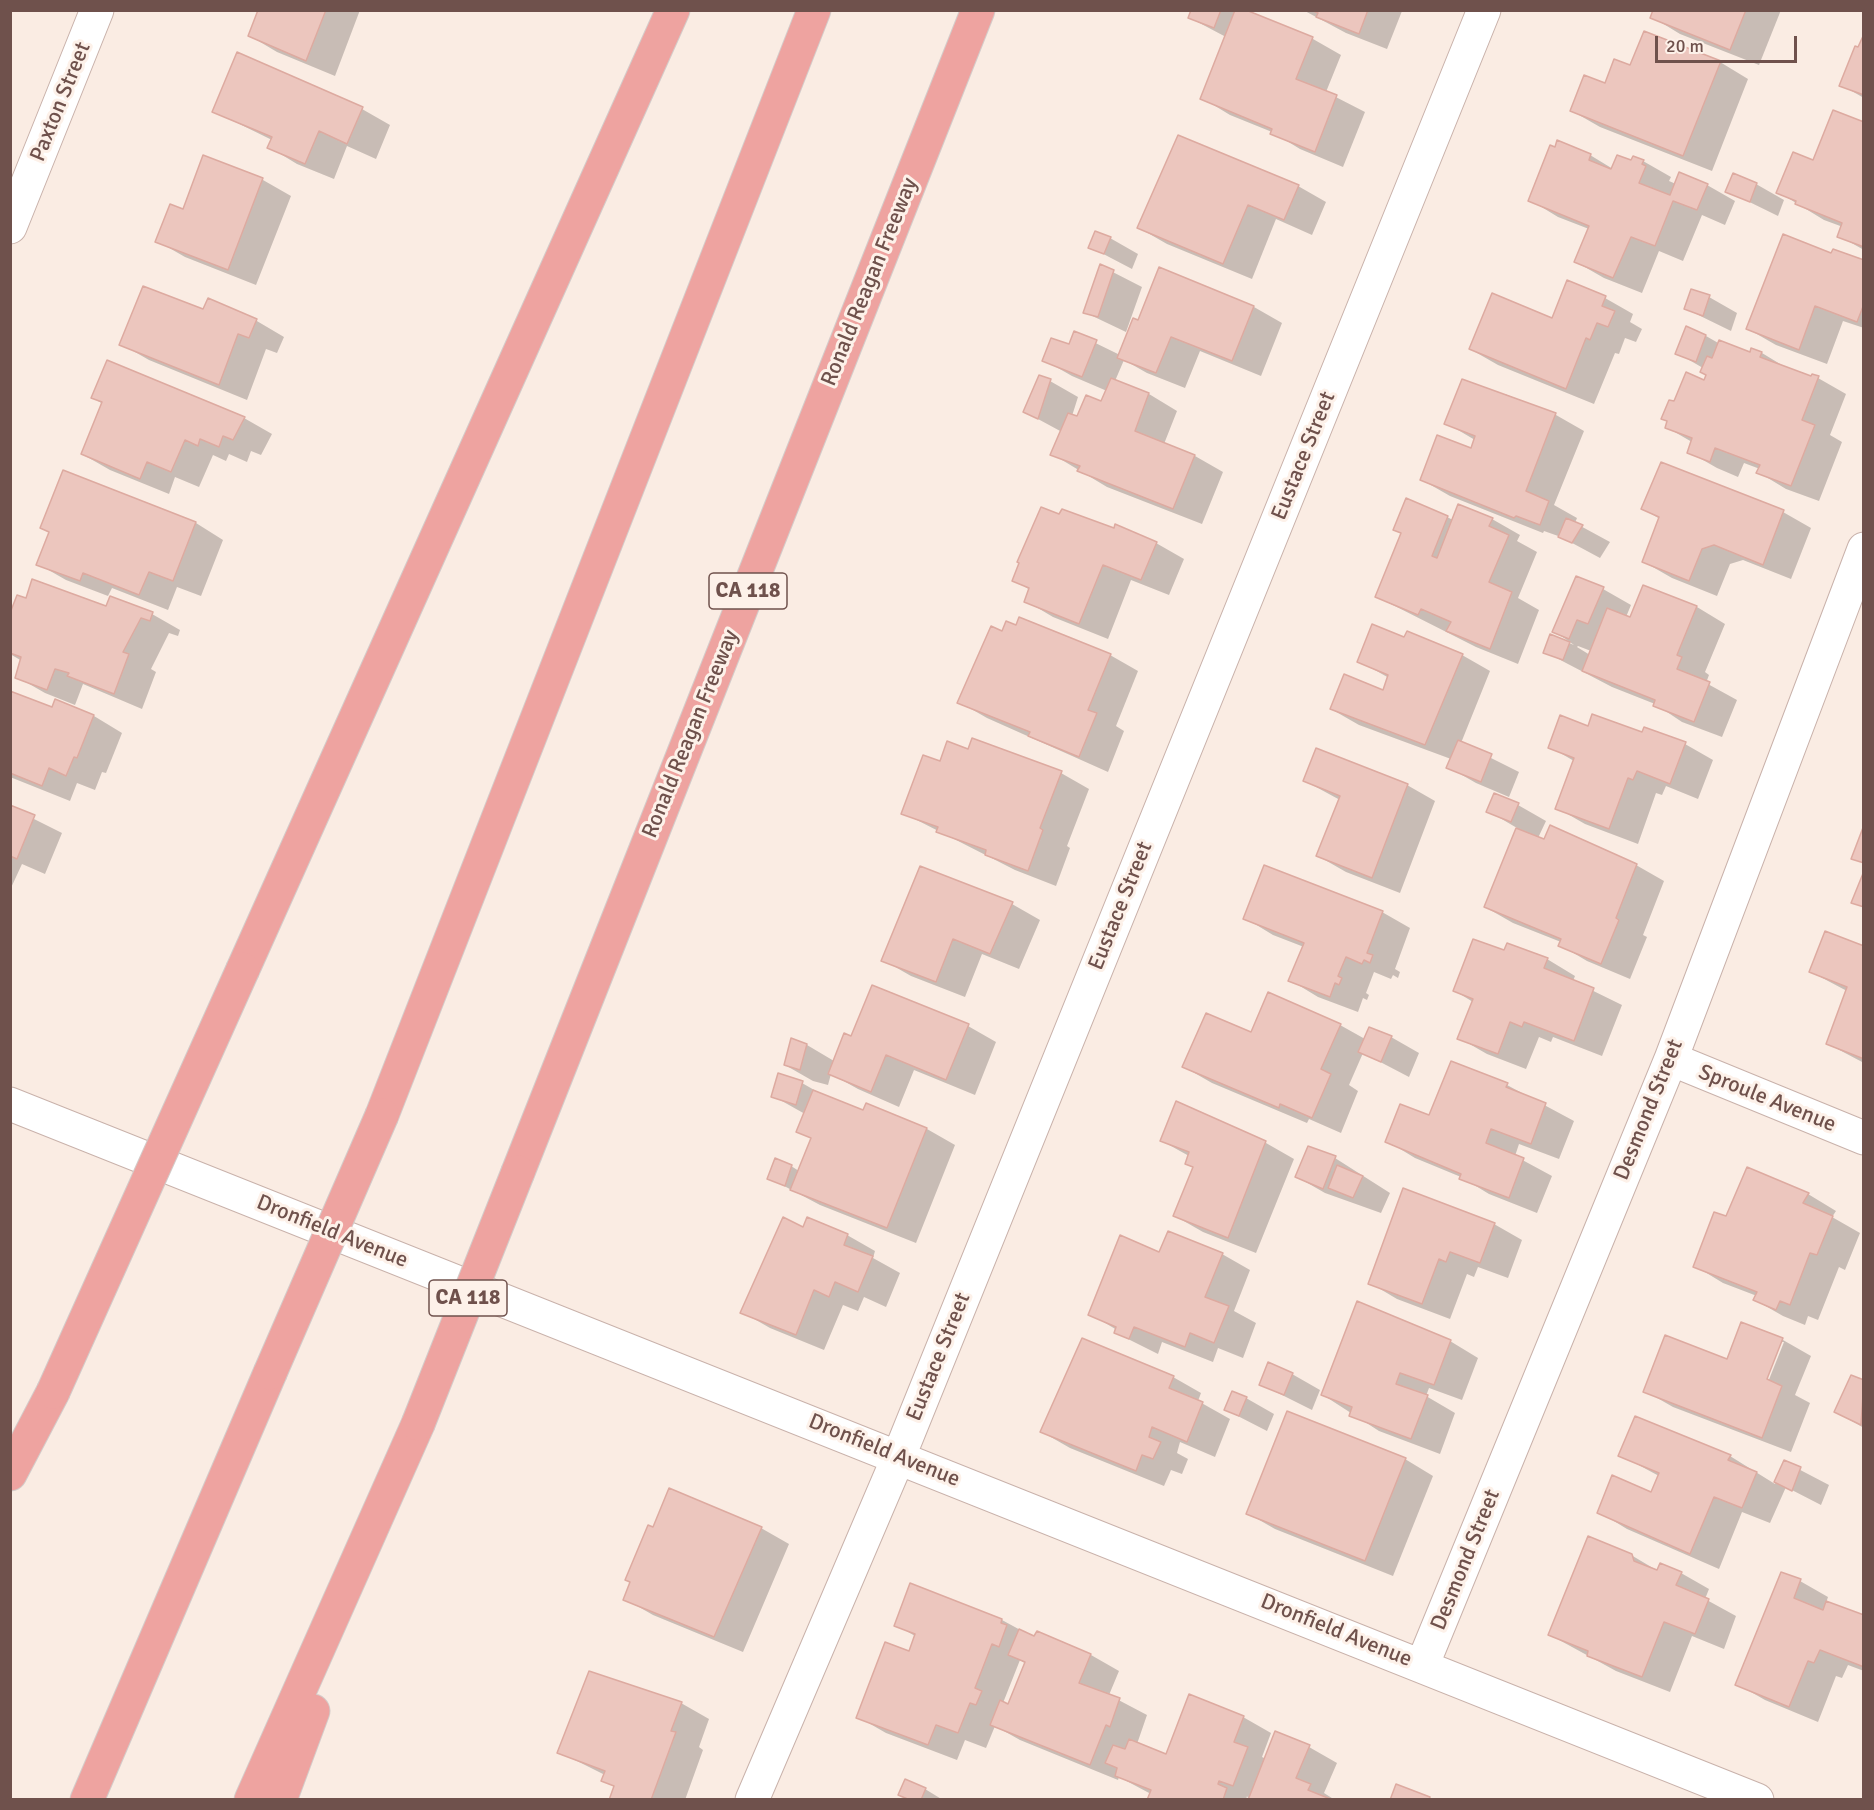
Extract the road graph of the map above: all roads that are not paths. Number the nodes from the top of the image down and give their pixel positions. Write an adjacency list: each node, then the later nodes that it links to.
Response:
1 (97, 10): 6 (street, Paxton Street)
2 (673, 10): 13 (highway, bridge)
3 (814, 10): 15 (highway, bridge)
4 (978, 10): 11 (highway, Ronald Reagan Freeway / CA 118, bridge)
5 (1484, 10): 12 (street, Eustace Street)
6 (10, 227)
7 (1863, 549): 8 (street, Desmond Street)
8 (1671, 1059): 10 (street, Sproule Avenue); 14 (street, Desmond Street)
9 (10, 1104): 12 (street, Dronfield Avenue)
10 (1863, 1138)
11 (418, 1424): 16 (highway); 17 (highway)
12 (899, 1456): 14 (street, Dronfield Avenue); 18 (street, Eustace Street)
13 (10, 1474)
14 (1422, 1666): 19 (street, Dronfield Avenue)
15 (87, 1800)
16 (251, 1800)
17 (280, 1800)
18 (752, 1800)
19 (1757, 1800)

